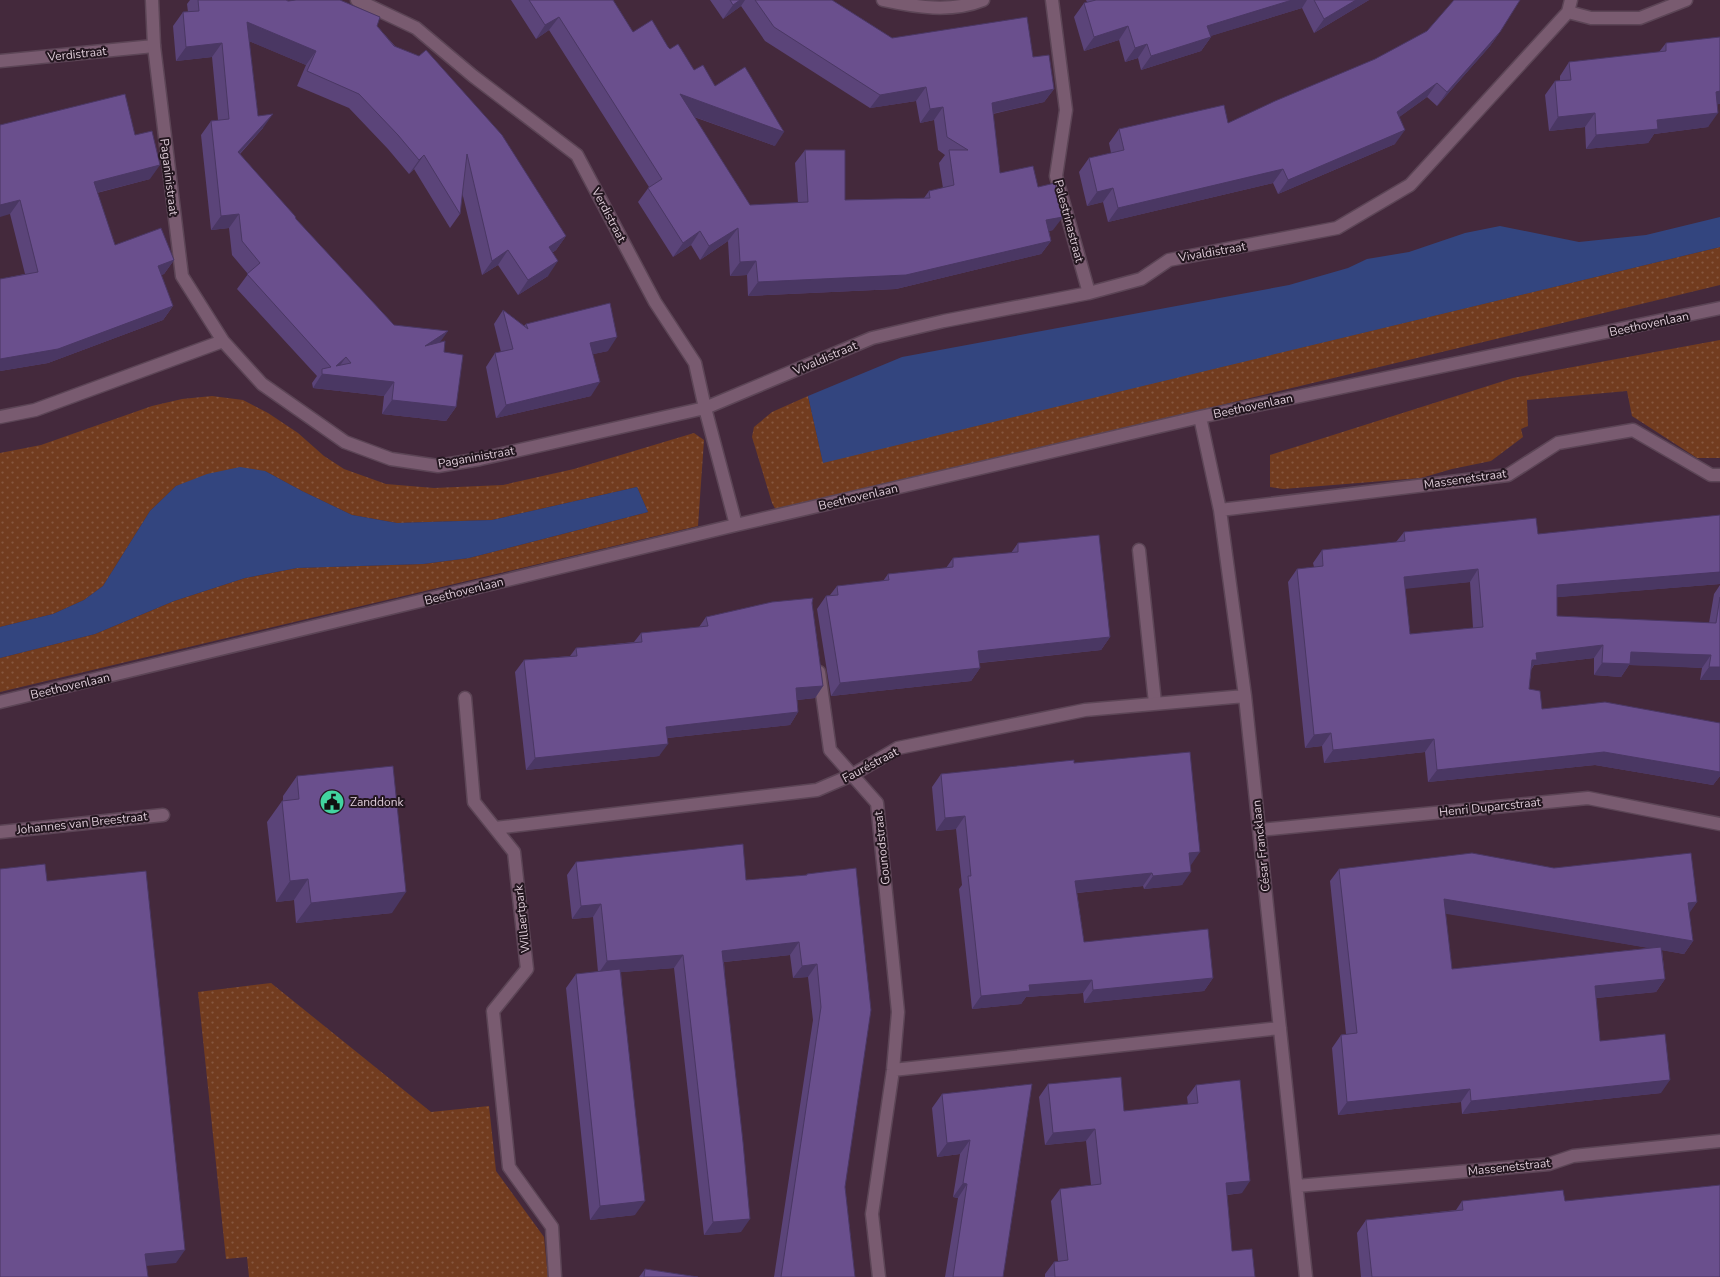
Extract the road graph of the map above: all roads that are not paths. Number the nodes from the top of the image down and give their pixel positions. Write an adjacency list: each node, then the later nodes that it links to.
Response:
1 (152, 0): 8 (street, Paganinistraat)
2 (357, 0): 13 (street, Verdistraat)
3 (883, 0): 4 (street)
4 (982, 0)
5 (1052, 0): 10 (street, Palestrinastraat)
6 (1686, 0): 7 (street, Vivaldistraat)
7 (1569, 6): 10 (street, Vivaldistraat)
8 (154, 46): 9 (street, Verdistraat); 12 (street, Paganinistraat)
9 (0, 61)
10 (1089, 293): 13 (street, Vivaldistraat)
11 (1720, 308): 15 (street, Beethovenlaan)
12 (223, 342): 13 (street, Paganinistraat); 14 (street)
13 (705, 408): 18 (street, Verdistraat)
14 (0, 417)
15 (1200, 417): 17 (street, César Francklaan); 18 (street, Beethovenlaan)
16 (1720, 475): 17 (street, Massenetstraat)
17 (1220, 510): 21 (street, César Francklaan)
18 (736, 525): 23 (street, Beethovenlaan)
19 (1139, 550): 24 (street)
20 (817, 663): 25 (street, Gounodstraat)
21 (1245, 696): 24 (street, Fauréstraat); 29 (street, César Francklaan)
22 (465, 698): 28 (street, Willaertpark)
23 (0, 702)
24 (1155, 703): 25 (street, Fauréstraat)
25 (852, 775): 28 (street, Fauréstraat); 32 (street, Gounodstraat)
26 (163, 815): 30 (street, Johannes van Breestraat)
27 (1720, 824): 29 (street, Henri Duparcstraat)
28 (494, 828): 35 (street, Willaertpark)
29 (1259, 830): 31 (street, César Francklaan)
30 (0, 832)
31 (1280, 1028): 32 (street); 34 (street, César Francklaan)
32 (893, 1070): 36 (street, Gounodstraat)
33 (1720, 1141): 34 (street, Massenetstraat)
34 (1297, 1186): 37 (street, César Francklaan)
35 (555, 1277)
36 (879, 1277)
37 (1306, 1277)

